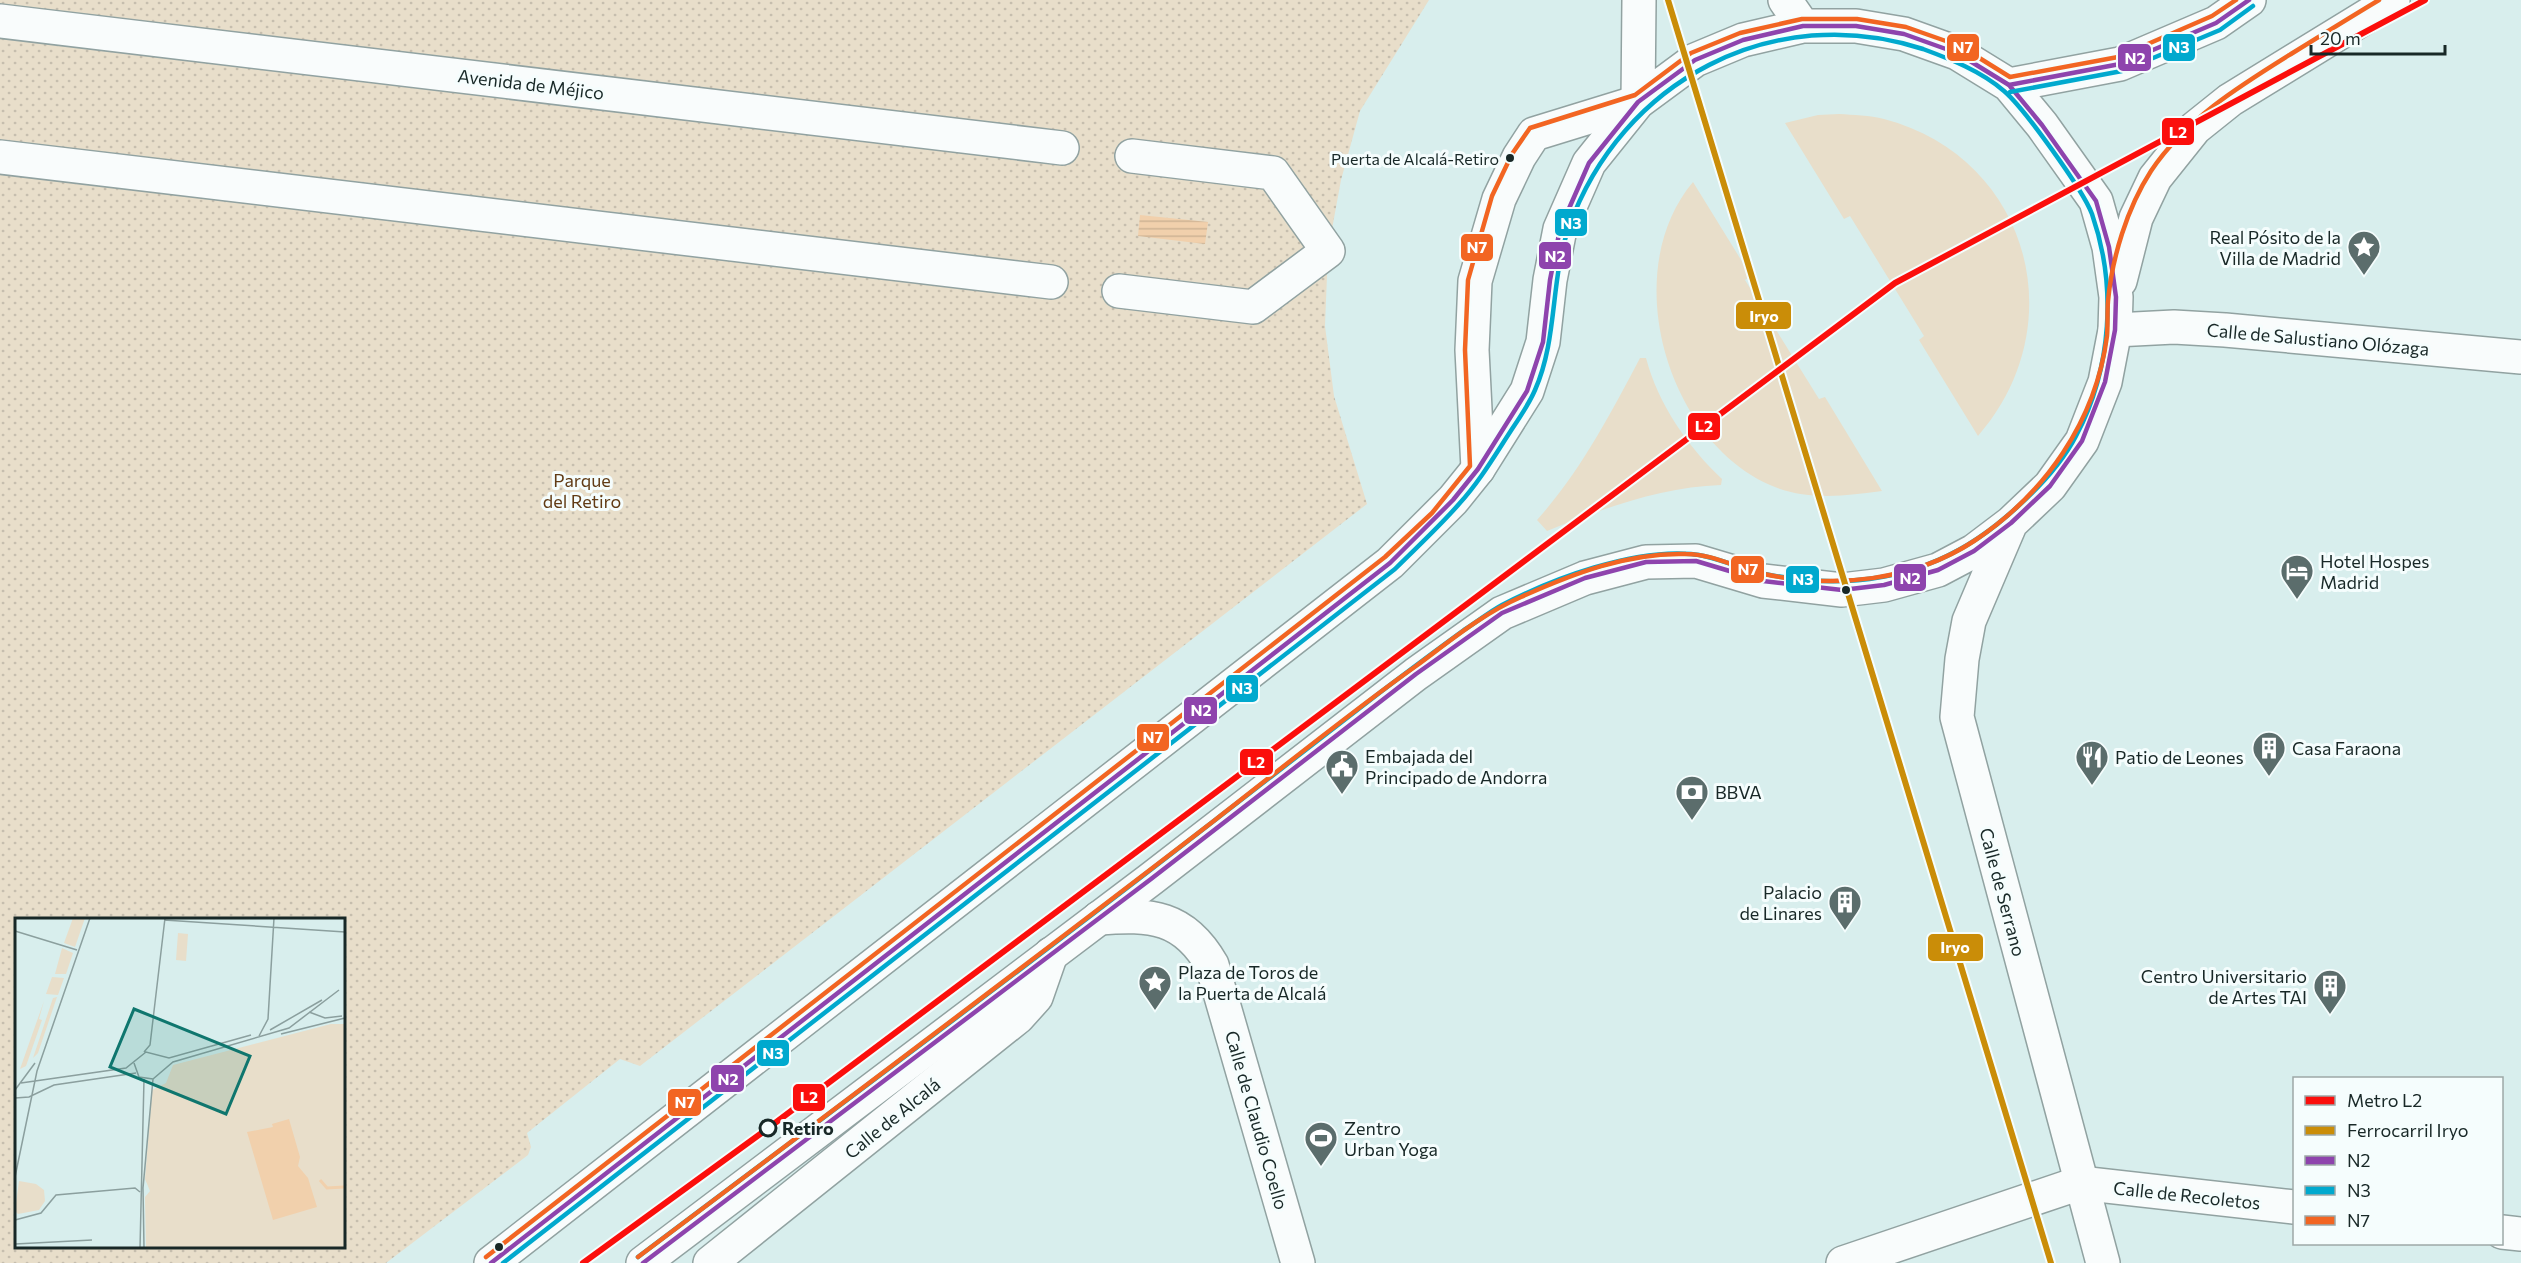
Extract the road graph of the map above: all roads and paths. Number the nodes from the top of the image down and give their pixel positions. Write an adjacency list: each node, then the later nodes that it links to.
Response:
1 (1640, 0): 7 (main road)
2 (2249, 0): 6 (main road)
3 (2393, 0): 13 (main road)
4 (1794, 13): 6 (main road); 7 (main road)
5 (0, 21): 8 (main road, Avenida de Méjico)
6 (2009, 85): 13 (main road)
7 (1638, 102): 16 (main road); 16 (main road)
8 (1062, 148)
9 (1132, 156): 12 (main road)
10 (0, 157): 11 (main road)
11 (1051, 282)
12 (1119, 291)
13 (2116, 297): 14 (main road, Calle de Alcalá)
14 (2115, 330): 15 (main road, Calle de Salustiano Olózaga); 17 (main road, Calle de Alcalá)
15 (2521, 357)
16 (1478, 469): 21 (main road)
17 (2011, 523): 18 (main road, Calle de Alcalá); 20 (main road, Calle de Serrano)
18 (1099, 918): 19 (main road, Calle de Alcalá); 29 (main road, Calle de Claudio Coello)
19 (1052, 954): 27 (main road, Calle de Alcalá); 28 (main road, Calle de Alcalá)
20 (2080, 1184): 22 (main road, Calle de Recoletos); 30 (main road); 31 (main road, Calle de Serrano)
21 (566, 1203): 25 (main road); 26 (main road)
22 (2293, 1207)
23 (2503, 1232): 24 (main road)
24 (2521, 1234)
25 (491, 1263)
26 (523, 1263)
27 (643, 1263)
28 (710, 1263)
29 (1298, 1263)
30 (1843, 1263)
31 (2103, 1263)

